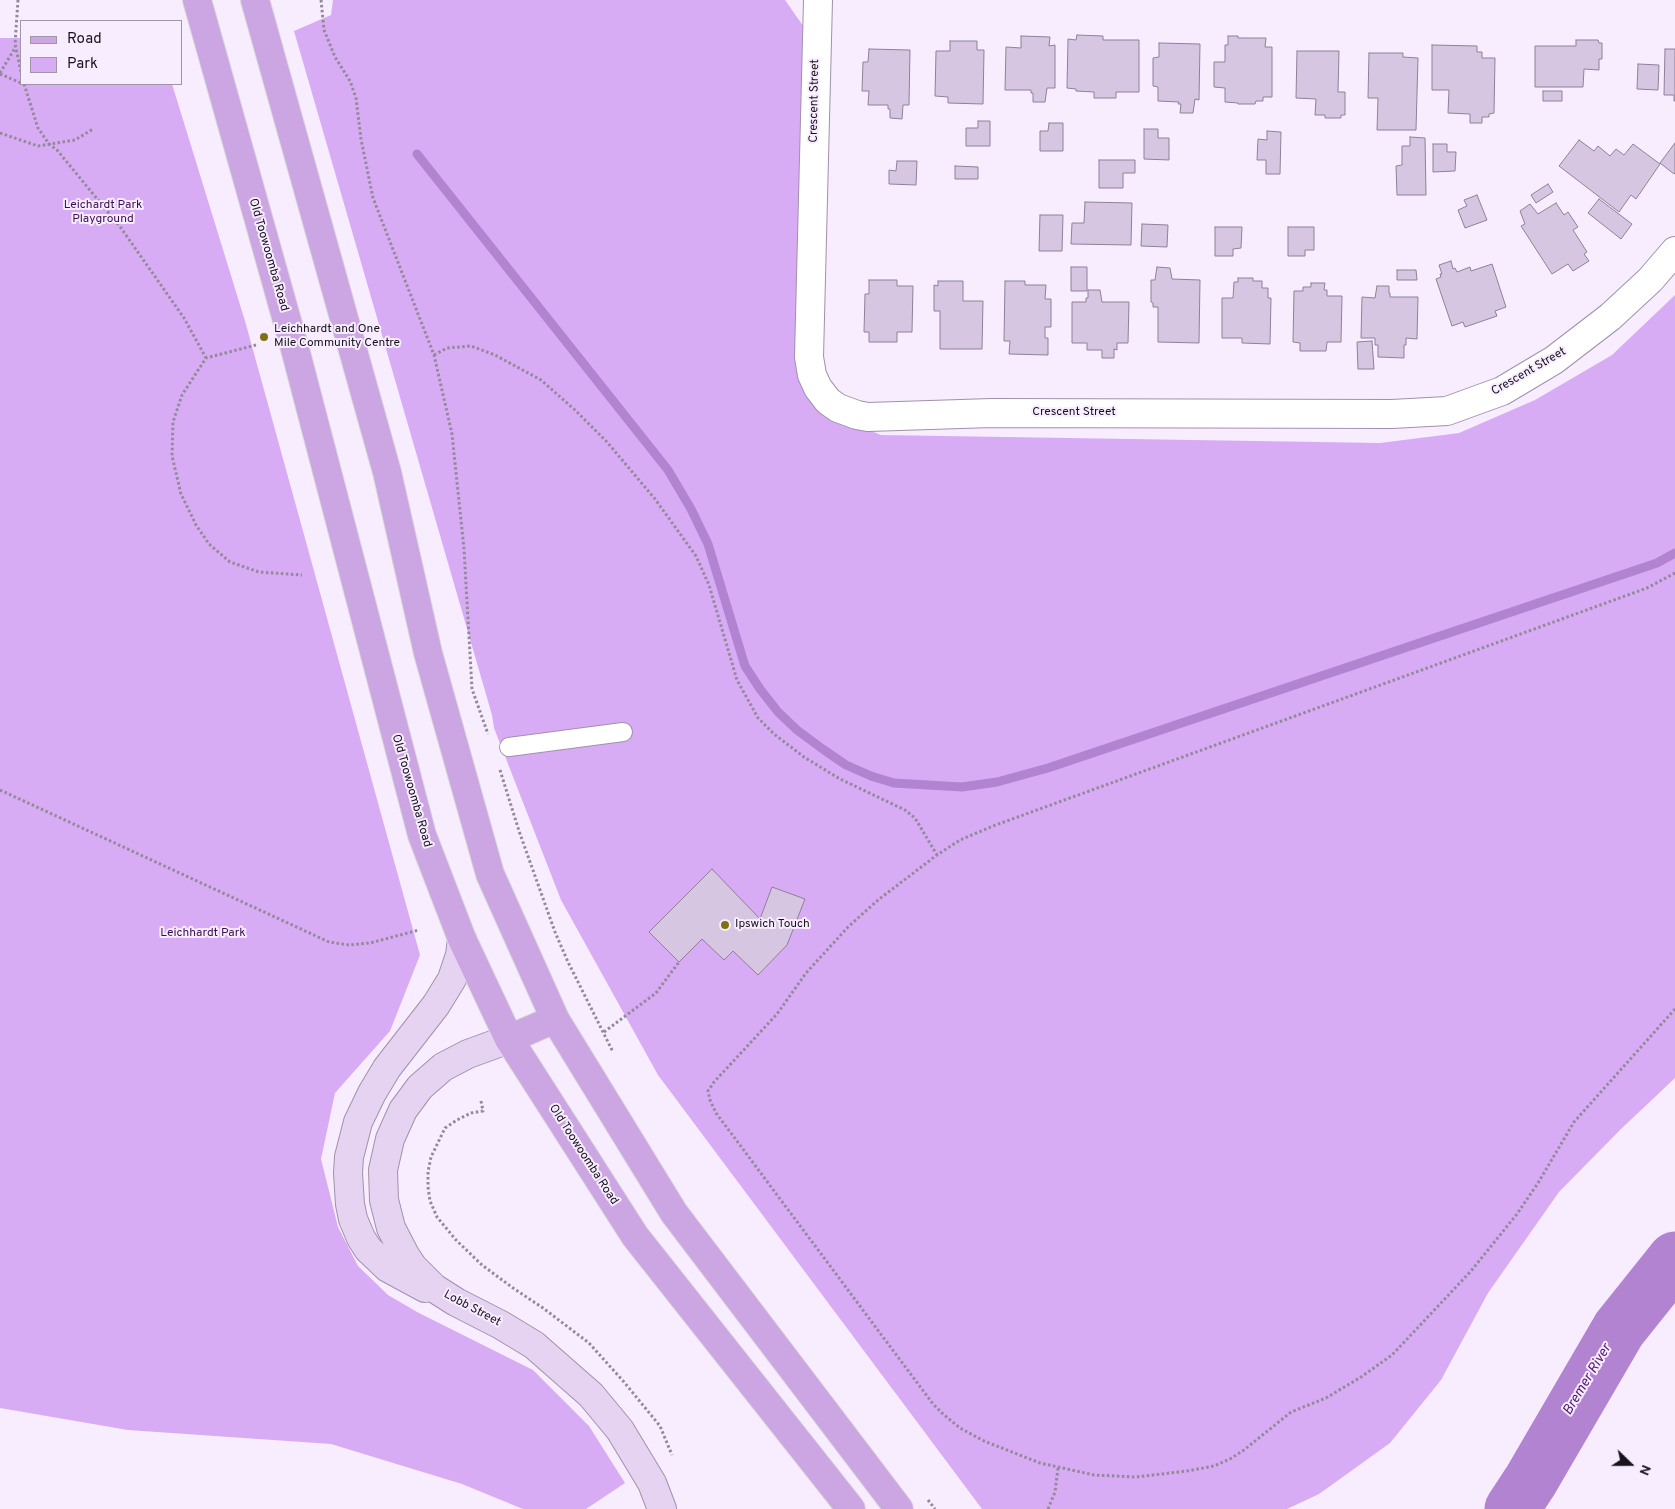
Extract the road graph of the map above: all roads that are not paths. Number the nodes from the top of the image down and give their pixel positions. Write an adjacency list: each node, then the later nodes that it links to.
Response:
1 (198, 0): 7 (main road, Old Toowoomba Road)
2 (255, 0): 8 (main road)
3 (818, 0): 4 (street, Crescent Street)
4 (1675, 251)
5 (623, 732): 6 (lane)
6 (509, 747)
7 (462, 939): 9 (main road, Old Toowoomba Road); 10 (main road)
8 (555, 1019): 9 (main road); 13 (main road)
9 (509, 1039): 10 (main road, Lobb Street); 12 (main road, Old Toowoomba Road)
10 (456, 1302): 11 (main road, Lobb Street)
11 (662, 1509)
12 (851, 1509)
13 (899, 1509)

